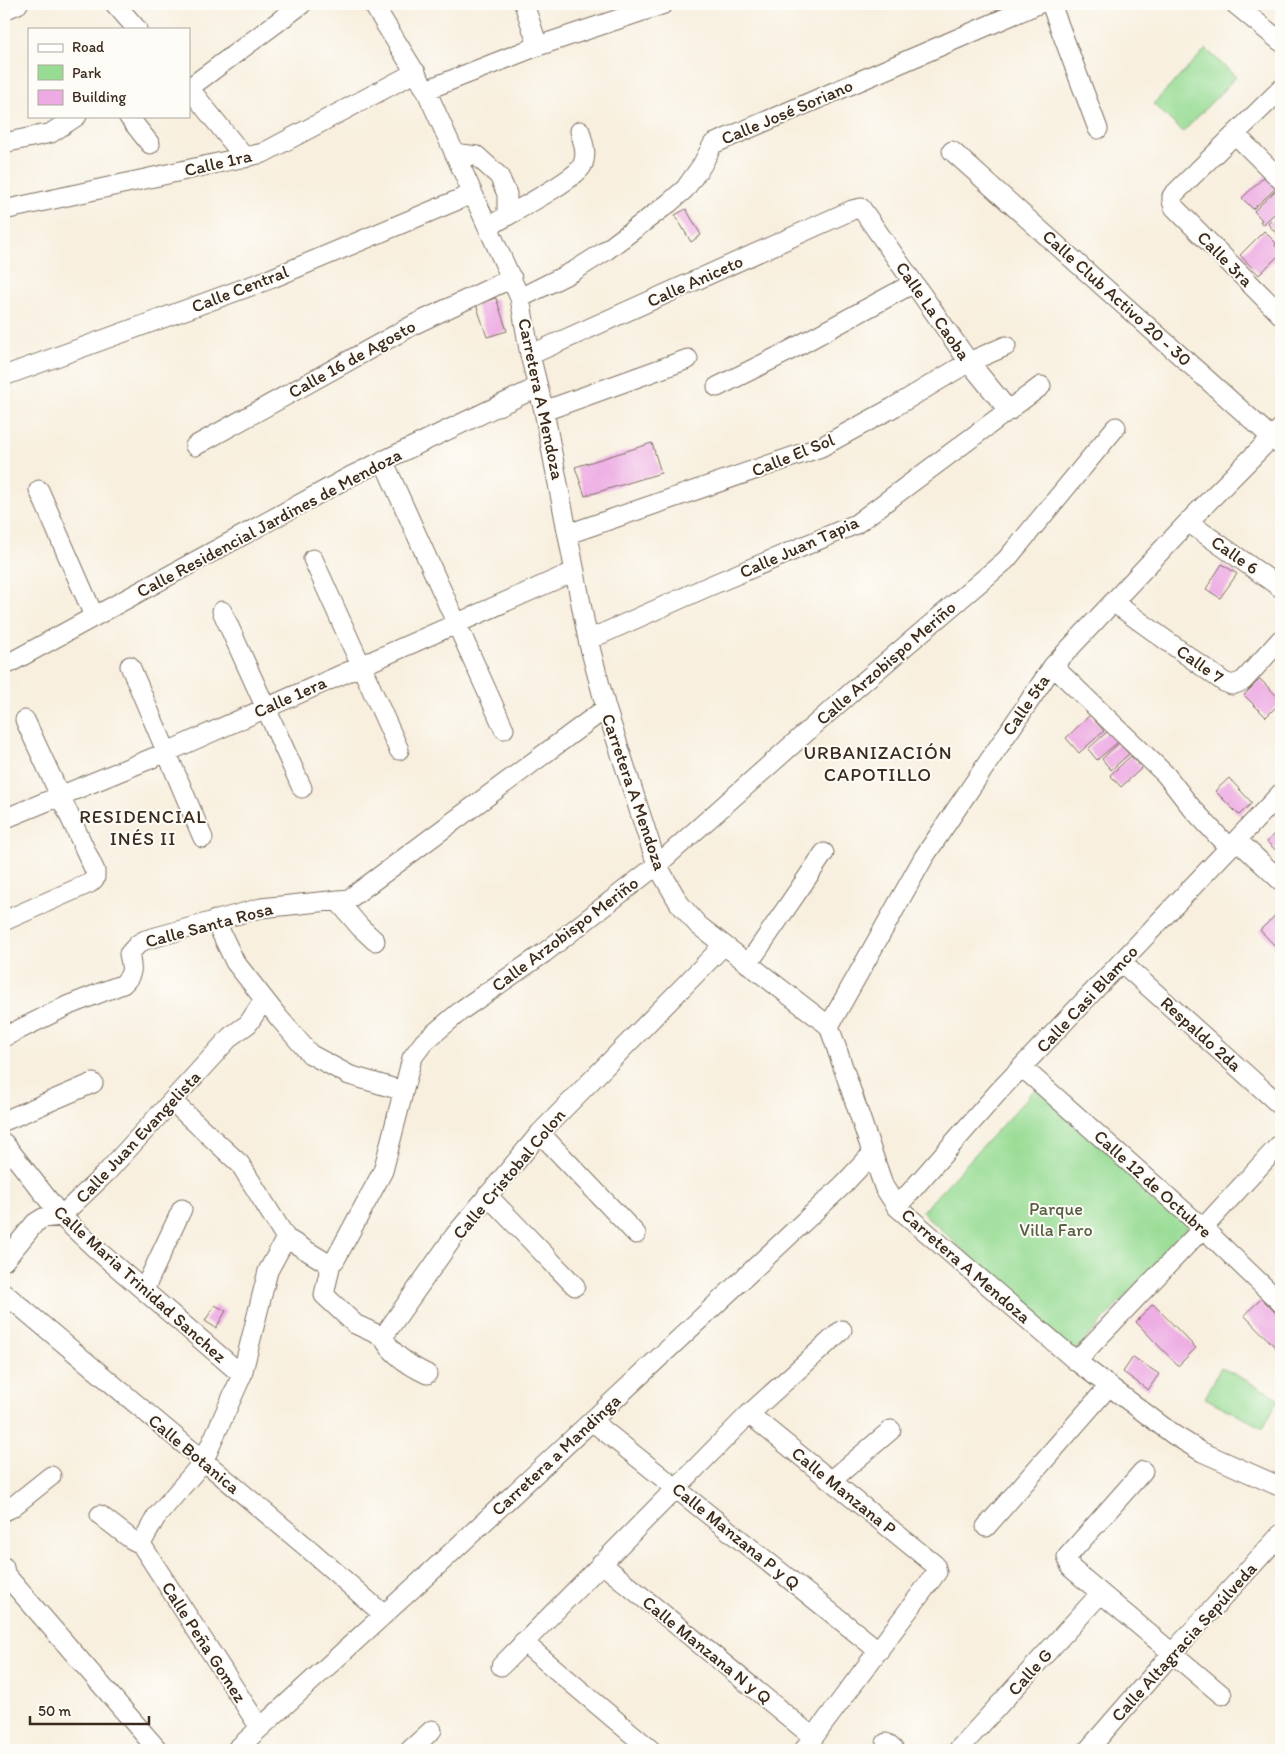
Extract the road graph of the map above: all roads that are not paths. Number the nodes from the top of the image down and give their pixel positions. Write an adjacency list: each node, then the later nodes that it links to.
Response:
1 (18, 4): 10 (street)
2 (115, 4): 11 (street)
3 (302, 4): 15 (street)
4 (373, 4): 14 (street, Carretera A Mendoza)
5 (524, 4): 13 (street)
6 (664, 4): 13 (street)
7 (1038, 4): 37 (street, Calle José Soriano)
8 (1051, 4): 21 (street)
9 (1235, 4): 12 (street)
10 (4, 10)
11 (136, 28)
12 (1281, 42)
13 (538, 46): 18 (street)
14 (416, 72): 18 (street, Carretera A Mendoza); 28 (street, Calle 1ra)
15 (190, 87)
16 (190, 89): 28 (street)
17 (1281, 89): 23 (street)
18 (426, 90): 27 (street, Carretera A Mendoza)
19 (74, 118): 24 (street)
20 (130, 118): 25 (street)
21 (1098, 130)
22 (580, 131): 33 (street)
23 (1235, 134): 29 (street); 38 (street, Calle 3ra)
24 (4, 143)
25 (150, 144)
26 (952, 151): 50 (street, Calle Club Activo 20 - 30)
27 (454, 153): 30 (street, Carretera A Mendoza); 33 (street)
28 (245, 158): 32 (street, Calle 1ra)
29 (1281, 180)
30 (472, 194): 34 (street, Carretera A Mendoza); 43 (street, Calle Central)
31 (861, 208): 36 (street, Calle La Caoba); 40 (street, Calle Aniceto)
32 (4, 210)
33 (507, 215): 34 (street)
34 (488, 228): 35 (street, Carretera A Mendoza)
35 (512, 278): 37 (street, Carretera A Mendoza); 51 (street, Calle 16 de Agosto)
36 (912, 284): 42 (street, Calle La Caoba); 46 (street)
37 (520, 298): 40 (street, Carretera A Mendoza)
38 (1281, 315)
39 (1006, 346): 42 (street, Calle El Sol)
40 (530, 355): 45 (street, Carretera A Mendoza)
41 (688, 359): 47 (street)
42 (969, 362): 48 (street, Calle La Caoba); 55 (street, Calle El Sol)
43 (4, 376)
44 (1041, 386): 48 (street, Calle Juan Tapia)
45 (538, 387): 47 (street, Carretera A Mendoza); 52 (street, Calle Residencial Jardines de Mendoza)
46 (717, 387)
47 (544, 411): 55 (street, Carretera A Mendoza)
48 (1009, 411): 64 (street, Calle Juan Tapia)
49 (1116, 427): 82 (street, Calle Arzobispo Meriño)
50 (1278, 437): 54 (street, Calle 5ta)
51 (195, 446)
52 (383, 460): 61 (street, Calle Residencial Jardines de Mendoza); 62 (street)
53 (39, 490): 61 (street)
54 (1188, 522): 58 (street, Calle 6); 59 (street, Calle 5ta)
55 (568, 534): 57 (street, Carretera A Mendoza)
56 (313, 559): 65 (street)
57 (574, 571): 62 (street, Calle 1era); 64 (street, Carretera A Mendoza)
58 (1281, 588)
59 (1113, 602): 63 (street, Calle 7); 68 (street, Calle 5ta)
60 (222, 611): 69 (street)
61 (94, 616): 66 (street, Calle Residencial Jardines de Mendoza)
62 (456, 622): 65 (street, Calle 1era); 72 (street)
63 (1281, 639)
64 (588, 640): 70 (street, Carretera A Mendoza)
65 (361, 665): 69 (street, Calle 1era); 73 (street)
66 (4, 666)
67 (130, 666): 74 (street)
68 (1053, 666): 80 (street); 92 (street, Calle 5ta)
69 (266, 708): 74 (street, Calle 1era); 75 (street)
70 (606, 708): 82 (street, Carretera A Mendoza); 84 (street, Calle Santa Rosa)
71 (25, 720): 76 (street)
72 (504, 729)
73 (399, 750)
74 (167, 752): 76 (street, Calle 1era); 79 (street)
75 (302, 788)
76 (60, 794): 78 (street, Calle 1era); 86 (street)
77 (1281, 794): 80 (street, Calle Casi Blamco)
78 (4, 819)
79 (203, 838)
80 (1233, 844): 83 (street); 89 (street, Calle Casi Blamco)
81 (824, 853): 90 (street)
82 (657, 865): 88 (street, Carretera A Mendoza); 96 (street, Calle Arzobispo Meriño)
83 (1281, 881)
84 (337, 900): 85 (street, Calle Santa Rosa); 87 (street)
85 (214, 920): 91 (street); 93 (street, Calle Santa Rosa)
86 (4, 921)
87 (375, 941)
88 (723, 946): 90 (street, Carretera A Mendoza); 100 (street, Calle Cristobal Colon)
89 (1121, 962): 94 (street, Calle Casi Blamco); 98 (street, Respaldo 2da)
90 (748, 964): 92 (street, Carretera A Mendoza)
91 (264, 1000): 96 (street); 97 (street, Calle Juan Evangelista)
92 (829, 1026): 103 (street, Carretera A Mendoza)
93 (4, 1037)
94 (1023, 1068): 105 (street, Calle Casi Blamco); 108 (street, Calle 12 de Octubre)
95 (93, 1084): 99 (street)
96 (403, 1091): 112 (street, Calle Arzobispo Meriño)
97 (172, 1102): 107 (street, Calle Juan Evangelista); 110 (street)
98 (1281, 1106)
99 (4, 1121)
100 (540, 1133): 104 (street, Calle Cristobal Colon); 109 (street)
101 (4, 1143): 107 (street, Calle Maria Trinidad Sanchez)
102 (1281, 1143): 108 (street)
103 (872, 1154): 105 (street, Carretera A Mendoza); 124 (street, Carretera a Mandinga)
104 (487, 1195): 113 (street); 118 (street, Calle Cristobal Colon)
105 (897, 1207): 119 (street, Carretera A Mendoza)
106 (182, 1209): 114 (street)
107 (61, 1216): 111 (street, Calle Juan Evangelista); 114 (street, Calle Maria Trinidad Sanchez)
108 (1203, 1228): 116 (street, Calle 12 de Octubre); 119 (street)
109 (636, 1234)
110 (286, 1238): 112 (street); 121 (street)
111 (4, 1261)
112 (330, 1263): 118 (street)
113 (575, 1286)
114 (144, 1290): 121 (street, Calle Maria Trinidad Sanchez)
115 (4, 1293): 126 (street, Calle Botanica)
116 (1281, 1303)
117 (842, 1330): 123 (street)
118 (384, 1337): 120 (street)
119 (1076, 1361): 122 (street, Carretera A Mendoza)
120 (427, 1374)
121 (242, 1375): 126 (street)
122 (1109, 1386): 131 (street, Carretera A Mendoza); 134 (street)
123 (749, 1414): 129 (street, Calle Manzana P); 130 (street)
124 (592, 1421): 130 (street, Calle Manzana P y Q); 140 (street, Carretera a Mandinga)
125 (891, 1430): 129 (street)
126 (203, 1462): 136 (street); 140 (street, Calle Botanica)
127 (1144, 1471): 139 (street)
128 (50, 1476): 132 (street)
129 (832, 1480): 142 (street, Calle Manzana P)
130 (676, 1487): 137 (street); 142 (street, Calle Manzana P y Q)
131 (1281, 1487)
132 (4, 1511)
133 (100, 1515): 136 (street)
134 (986, 1527)
135 (1281, 1534): 143 (street, Calle Altagracia Sepúlveda)
136 (145, 1550): 146 (street, Calle Peña Gomez)
137 (601, 1563): 141 (street); 148 (street, Calle Manzana N y Q)
138 (4, 1572): 149 (street)
139 (1101, 1593): 143 (street); 153 (street, Calle G)
140 (384, 1615): 146 (street, Carretera a Mandinga)
141 (524, 1642): 144 (street); 152 (street)
142 (879, 1651): 148 (street)
143 (1173, 1652): 145 (street); 154 (street, Calle Altagracia Sepúlveda)
144 (501, 1666)
145 (1222, 1695)
146 (260, 1728): 150 (street, Carretera a Mandinga)
147 (432, 1730): 151 (street)
148 (808, 1744)
149 (158, 1750)
150 (236, 1750)
151 (410, 1750)
152 (651, 1750)
153 (958, 1750)
154 (1088, 1750)

